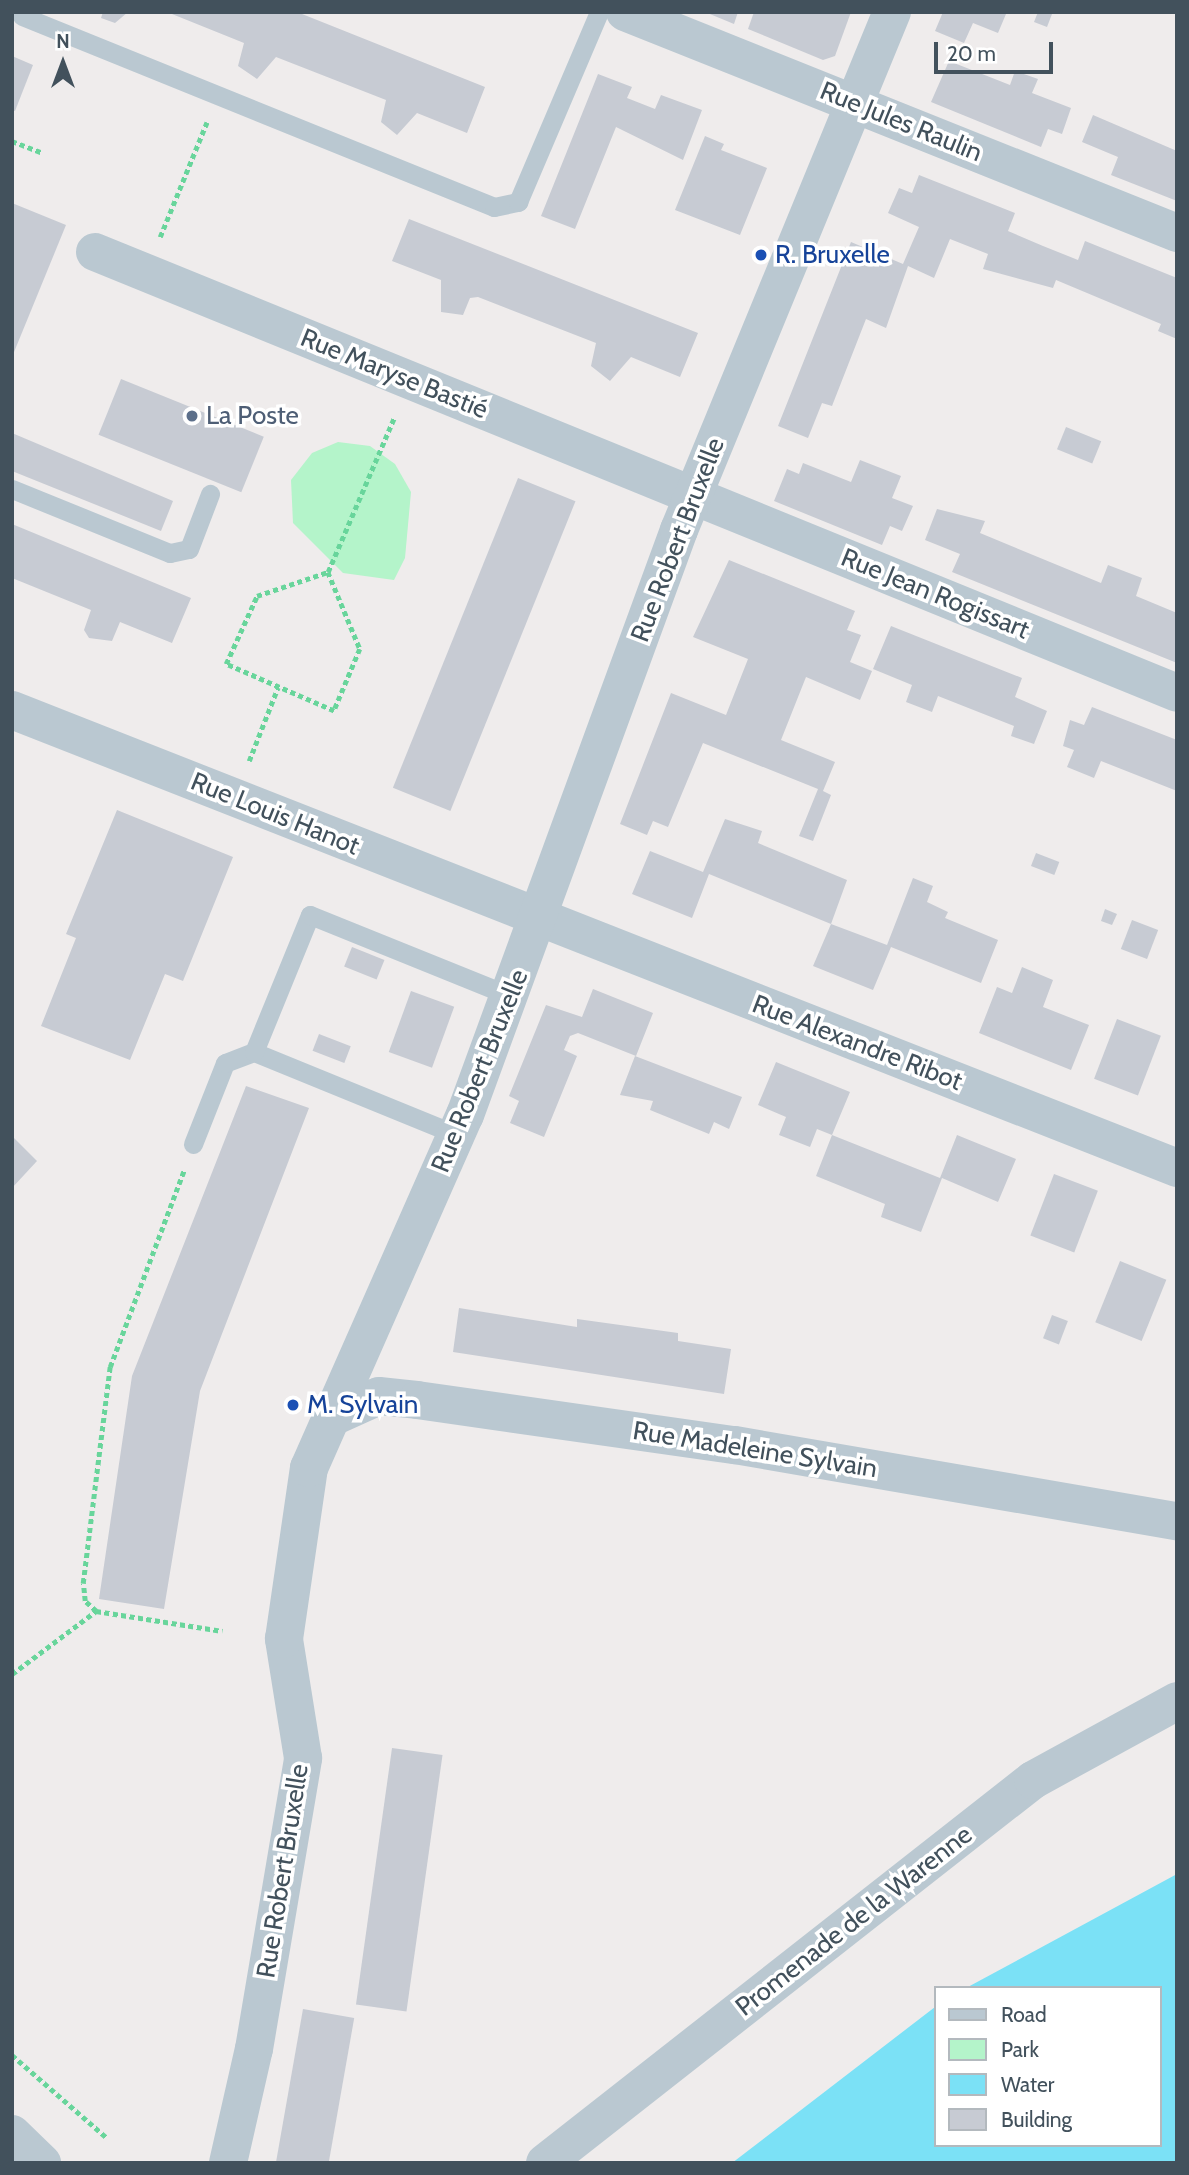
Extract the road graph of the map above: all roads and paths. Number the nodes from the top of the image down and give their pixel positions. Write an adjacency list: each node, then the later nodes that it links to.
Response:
1 (599, 12): 5 (lane)
2 (625, 12): 6 (street, Rue Jules Raulin)
3 (892, 12): 6 (street, Rue Robert Bruxelle)
4 (22, 16): 5 (lane)
5 (218, 95): 11 (path)
6 (855, 103): 9 (street, Rue Jules Raulin); 15 (street, Rue Robert Bruxelle)
7 (12, 141): 8 (path)
8 (43, 153)
9 (1177, 233)
10 (95, 253): 11 (street, Rue Maryse Bastié)
11 (145, 273): 15 (street, Rue Maryse Bastié)
12 (394, 418): 16 (path)
13 (12, 489): 14 (lane)
14 (210, 494)
15 (693, 496): 18 (street, Rue Jean Rogissart); 21 (street, Rue Robert Bruxelle)
16 (328, 572): 17 (path); 17 (path)
17 (278, 687): 20 (path)
18 (1177, 693)
19 (12, 710): 21 (street, Rue Louis Hanot)
20 (246, 768)
21 (538, 918): 22 (street, Rue Robert Bruxelle); 26 (street, Rue Alexandre Ribot)
22 (510, 996): 23 (lane); 24 (street, Rue Robert Bruxelle)
23 (254, 1052): 24 (lane); 25 (lane)
24 (457, 1135): 27 (street, Rue Robert Bruxelle)
25 (193, 1144): 29 (path)
26 (1177, 1168)
27 (335, 1416): 28 (street, Rue Madeleine Sylvain); 37 (street, Rue Robert Bruxelle)
28 (1177, 1521)
29 (96, 1611): 30 (path); 31 (path)
30 (222, 1630)
31 (12, 1674)
32 (1177, 1701): 38 (street, Promenade de la Warenne)
33 (12, 2054): 35 (path)
34 (12, 2134): 36 (street)
35 (106, 2137)
36 (42, 2163)
37 (228, 2163)
38 (545, 2163)

